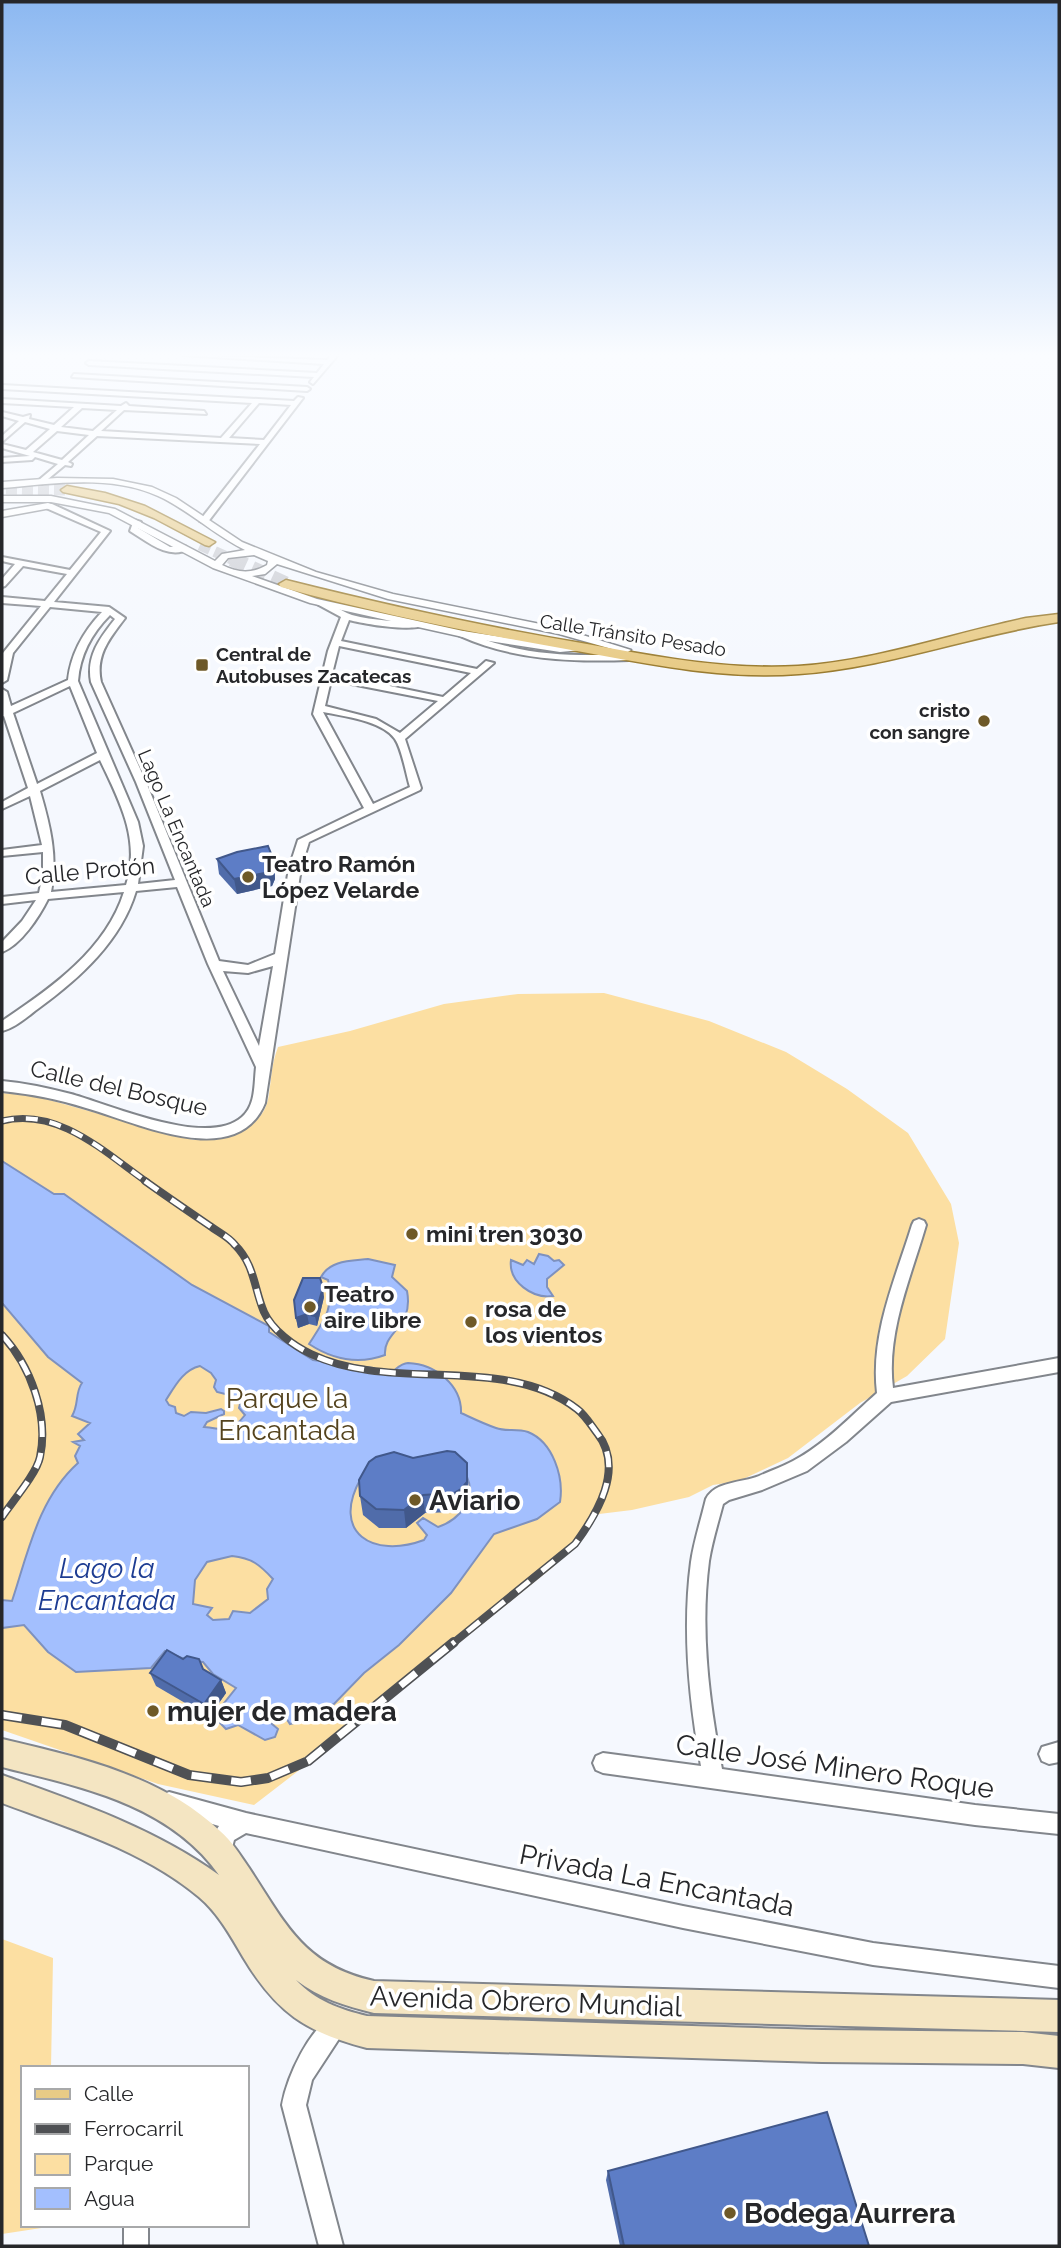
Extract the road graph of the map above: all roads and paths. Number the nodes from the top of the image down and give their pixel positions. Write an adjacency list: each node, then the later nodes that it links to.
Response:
1 (50, 460): 4 (street)
2 (69, 460): 4 (street)
3 (251, 460): 12 (street)
4 (65, 464): 6 (street)
5 (135, 477): 7 (street)
6 (51, 478): 8 (street); 9 (street); 10 (street)
7 (96, 480): 9 (street); 12 (street)
8 (4, 493): 10 (street)
9 (61, 494): 10 (street); 11 (street); 14 (street); 14 (main road); 20 (street)
10 (24, 498): 11 (street)
11 (2, 512)
12 (204, 521): 13 (street)
13 (228, 537): 14 (street); 15 (street)
14 (196, 547): 19 (street)
15 (257, 552): 17 (street); 19 (street)
16 (2, 559): 18 (street)
17 (278, 561): 21 (street); 23 (street); 35 (street)
18 (21, 563): 20 (street); 22 (street)
19 (216, 566): 21 (street)
20 (74, 573): 26 (street)
21 (238, 575): 23 (street)
22 (2, 584)
23 (285, 584): 25 (street); 34 (main road, Calle Tránsito Pesado); 35 (main road, Calle Tránsito Pesado)
24 (2, 600): 26 (street)
25 (320, 602): 29 (street); 31 (street)
26 (50, 604): 27 (street); 39 (street)
27 (109, 610): 40 (street); 47 (street, Lago La Encantada)
28 (1059, 611): 35 (main road, Calle Tránsito Pesado)
29 (346, 616): 31 (street); 33 (street)
30 (1059, 618): 35 (main road, Calle Tránsito Pesado)
31 (420, 625): 32 (street)
32 (463, 634): 34 (street); 35 (street)
33 (336, 643): 37 (street); 38 (street)
34 (581, 647): 35 (main road, Calle Tránsito Pesado)
35 (627, 654)
36 (489, 663): 37 (street)
37 (479, 672): 42 (street)
38 (327, 676): 42 (street); 43 (street)
39 (2, 680)
40 (73, 681): 44 (street); 46 (street)
41 (2, 692): 44 (street)
42 (446, 700): 45 (street)
43 (318, 708): 45 (street); 51 (street)
44 (4, 713): 49 (street)
45 (400, 738): 51 (street)
46 (103, 754): 48 (street); 49 (street)
47 (133, 767): 48 (street); 54 (street, Lago La Encantada)
48 (111, 771): 55 (street)
49 (33, 790): 50 (street); 52 (street)
50 (2, 807)
51 (370, 808): 59 (street, Calle del Bosque)
52 (49, 848): 53 (street); 56 (street)
53 (2, 853)
54 (182, 883): 55 (street, Calle Protón); 60 (street, Lago La Encantada)
55 (131, 889): 56 (street, Calle Protón); 61 (street)
56 (44, 896): 57 (street, Calle Protón); 58 (street)
57 (2, 900)
58 (2, 948)
59 (281, 956): 60 (street); 62 (street, Calle del Bosque)
60 (214, 964): 62 (street, Lago La Encantada)
61 (2, 1027)
62 (262, 1066): 63 (street, Calle del Bosque)
63 (2, 1086)
64 (919, 1225): 66 (street)
65 (1059, 1365): 66 (street)
66 (886, 1396): 69 (street)
67 (2, 1753): 71 (main road, Avenida Obrero Mundial)
68 (603, 1763): 69 (street, Calle José Minero Roque)
69 (713, 1777): 73 (street, Calle José Minero Roque)
70 (2, 1789): 77 (main road, Avenida Obrero Mundial)
71 (157, 1802): 72 (street, Privada La Encantada); 74 (main road, Avenida Obrero Mundial)
72 (246, 1824): 74 (street); 75 (street, Privada La Encantada)
73 (1059, 1824)
74 (223, 1855): 76 (main road, Avenida Obrero Mundial)
75 (1059, 1977)
76 (1059, 2016)
77 (337, 2025): 78 (main road, Avenida Obrero Mundial); 81 (street)
78 (1059, 2052)
79 (136, 2227): 80 (street)
80 (136, 2246)
81 (331, 2246)

